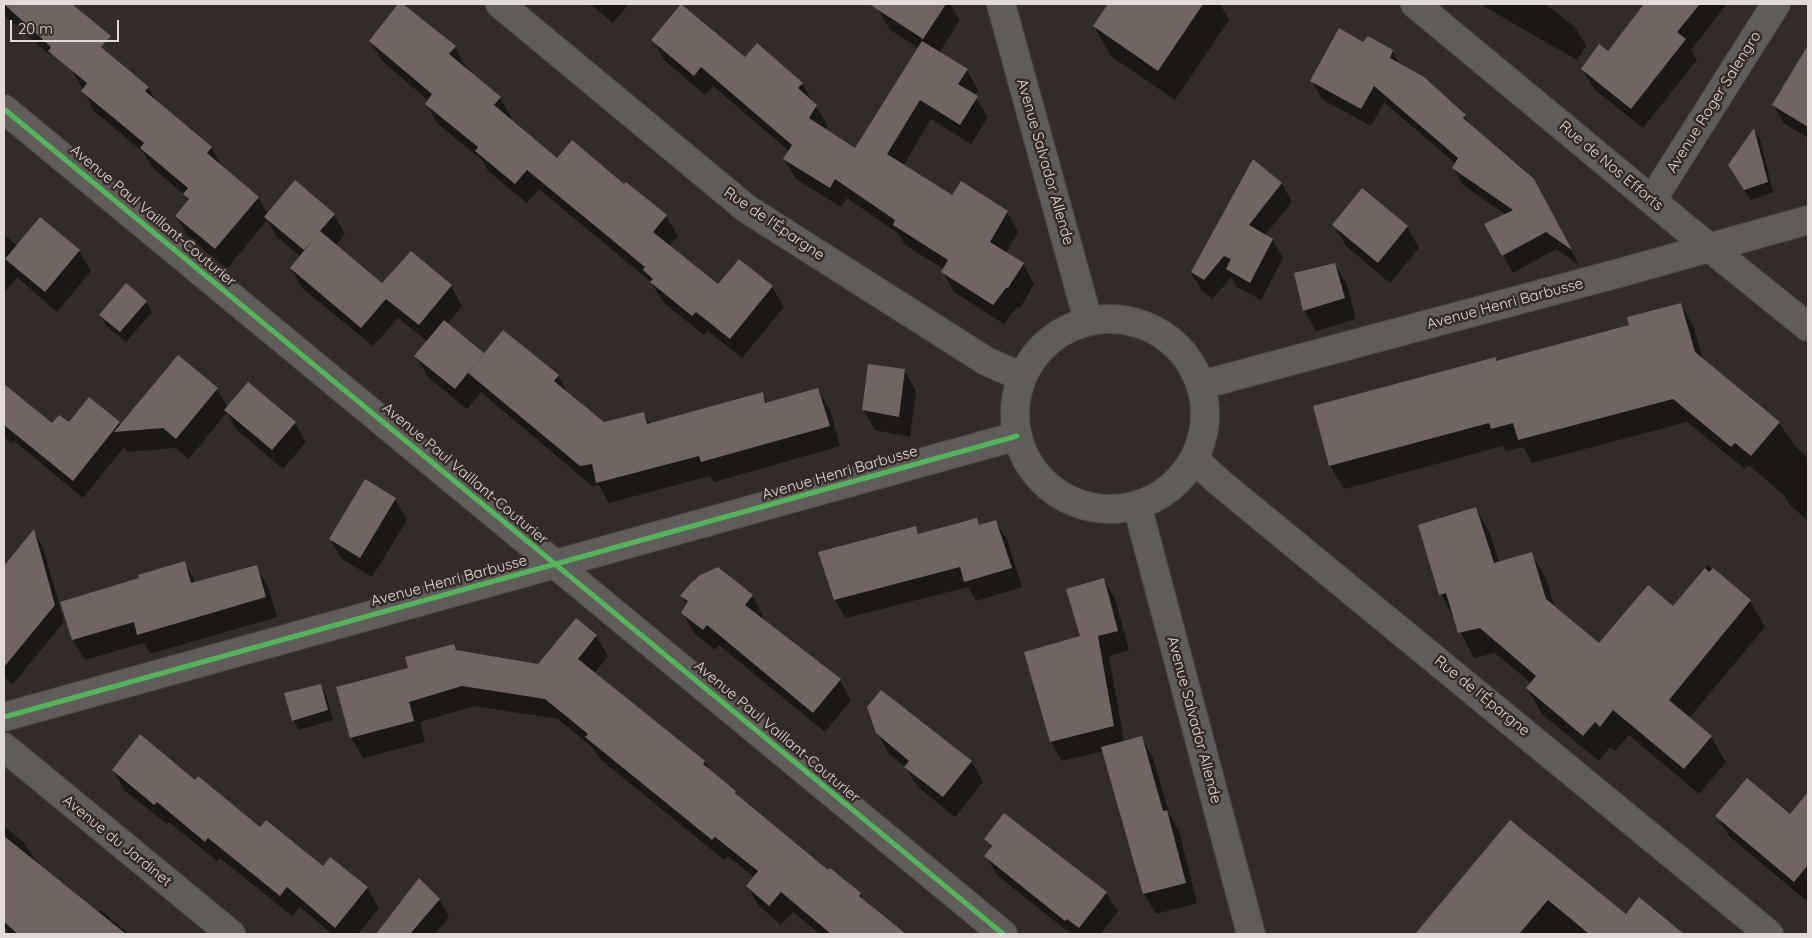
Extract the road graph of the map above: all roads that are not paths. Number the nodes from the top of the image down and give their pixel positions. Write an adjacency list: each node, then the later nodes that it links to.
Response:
1 (500, 4): 11 (street, Rue de l'Épargne)
2 (1001, 4): 9 (street, Avenue Salvador Allende)
3 (1415, 4): 6 (street, Rue de Nos Efforts)
4 (1776, 4): 6 (street, Avenue Roger Salengro)
5 (4, 109): 16 (street, Avenue Paul Vaillant-Couturier)
6 (1652, 200): 8 (street, Rue de Nos Efforts)
7 (1808, 220): 8 (street, Avenue Henri Barbusse)
8 (1710, 248): 10 (street, Rue de Nos Efforts); 12 (street, Avenue Henri Barbusse)
9 (1088, 320): 11 (street); 12 (street)
10 (1808, 327)
11 (1022, 377): 13 (street)
12 (1202, 385): 14 (street)
13 (1017, 436): 15 (street); 16 (street, Avenue Henri Barbusse)
14 (1194, 459): 15 (street); 22 (street, Rue de l'Épargne)
15 (1137, 505): 21 (street, Avenue Salvador Allende)
16 (555, 565): 17 (street, Avenue Henri Barbusse); 20 (street, Avenue Paul Vaillant-Couturier)
17 (4, 717)
18 (4, 747): 19 (street, Avenue du Jardinet)
19 (231, 934)
20 (1003, 934)
21 (1251, 934)
22 (1769, 934)

